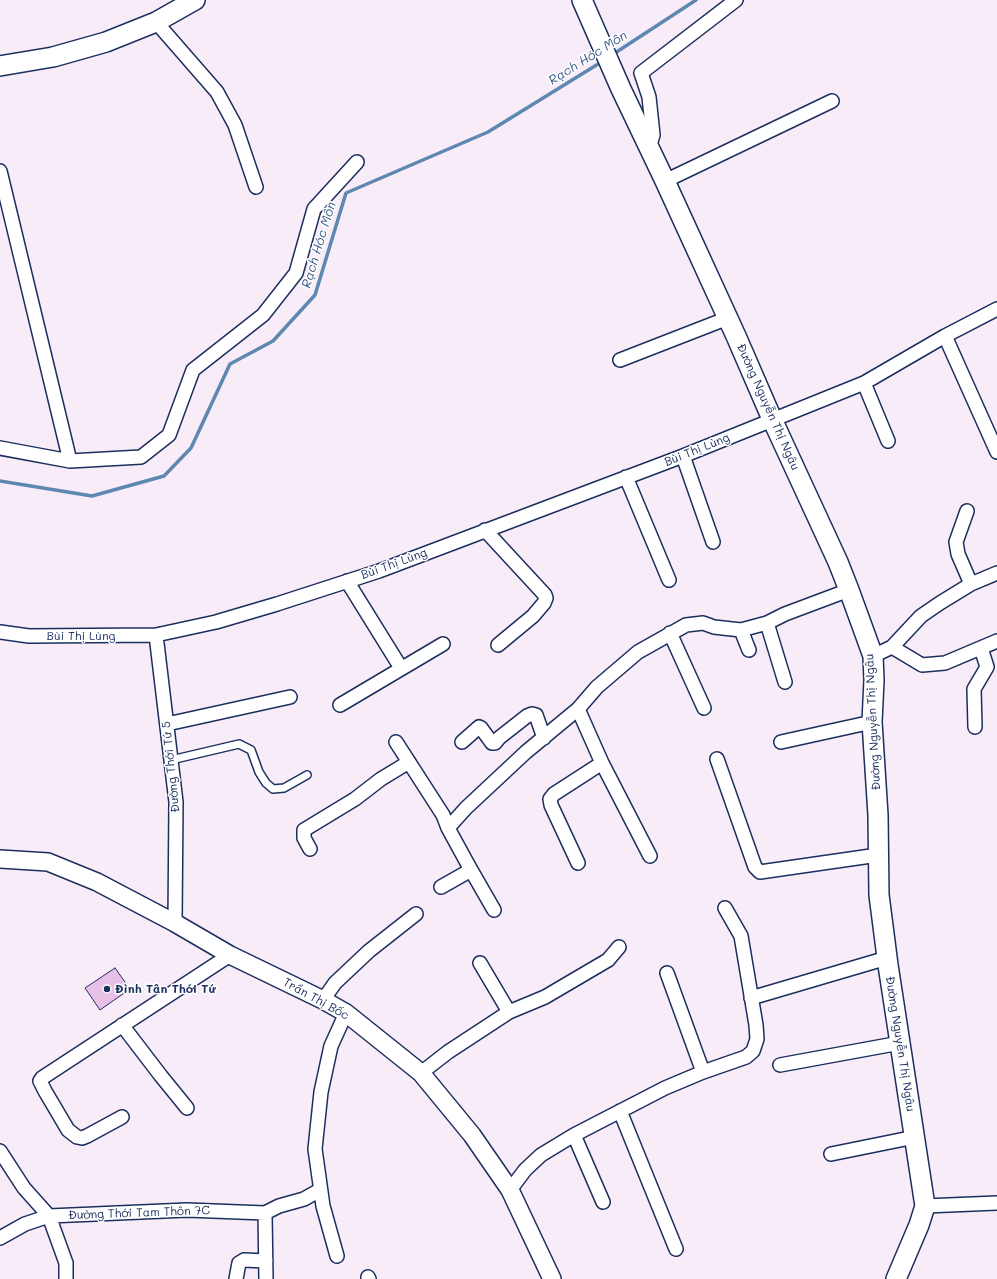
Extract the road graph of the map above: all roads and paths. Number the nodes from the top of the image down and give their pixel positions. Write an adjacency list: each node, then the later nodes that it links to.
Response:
1 (195, 0): 4 (main road)
2 (582, 0): 7 (main road, Đường Nguyễn Thị Ngâu)
3 (736, 0): 7 (street)
4 (156, 22): 5 (main road); 11 (street)
5 (0, 66)
6 (832, 101): 10 (street)
7 (649, 148): 10 (main road, Đường Nguyễn Thị Ngâu)
8 (357, 162): 22 (street)
9 (0, 171): 22 (street)
10 (665, 181): 13 (main road, Đường Nguyễn Thị Ngâu)
11 (256, 187)
12 (997, 309): 14 (street, Bùi Thị Lùng)
13 (728, 318): 15 (street); 17 (main road, Đường Nguyễn Thị Ngâu)
14 (945, 336): 16 (street, Bùi Thị Lùng); 20 (street)
15 (620, 360)
16 (864, 383): 17 (street, Bùi Thị Lùng); 18 (street)
17 (772, 419): 21 (street, Bùi Thị Lùng); 31 (main road, Đường Nguyễn Thị Ngâu)
18 (888, 441)
19 (0, 448): 22 (street)
20 (997, 452)
21 (683, 456): 23 (street, Bùi Thị Lùng); 26 (street)
22 (70, 461)
23 (626, 477): 25 (street, Bùi Thị Lùng); 28 (street)
24 (967, 511): 30 (street)
25 (485, 530): 29 (street, Bùi Thị Lùng); 39 (street)
26 (713, 542)
27 (997, 573): 30 (street)
28 (669, 580)
29 (347, 581): 36 (street, Bùi Thị Lùng); 44 (street)
30 (972, 584): 40 (street)
31 (849, 590): 32 (street); 43 (main road, Đường Nguyễn Thị Ngâu)
32 (767, 623): 33 (street); 45 (street)
33 (741, 630): 35 (street); 42 (street)
34 (0, 632): 36 (street, Bùi Thị Lùng)
35 (670, 633): 48 (street); 49 (street)
36 (156, 635): 51 (street, Đường Thới Tứ 5)
37 (997, 641): 41 (street)
38 (443, 644): 44 (street)
39 (498, 645)
40 (892, 647): 41 (street); 43 (street)
41 (981, 648): 52 (street)
42 (749, 650)
43 (872, 656): 50 (main road, Đường Nguyễn Thị Ngâu)
44 (401, 668): 47 (street)
45 (785, 682)
46 (290, 697): 51 (street)
47 (340, 705)
48 (704, 708)
49 (578, 709): 53 (street); 60 (street)
50 (872, 722): 56 (street); 64 (main road, Đường Nguyễn Thị Ngâu)
51 (167, 724): 58 (street, Đường Thới Tứ 5)
52 (975, 727)
53 (544, 738): 55 (street); 62 (street)
54 (396, 742): 59 (street)
55 (462, 742)
56 (781, 742)
57 (717, 759): 64 (street)
58 (171, 760): 61 (lane); 73 (street, Đường Thới Tứ 5)
59 (408, 762): 62 (street); 63 (street)
60 (602, 763): 65 (street); 67 (street)
61 (307, 775)
62 (448, 828): 68 (street)
63 (310, 849)
64 (878, 855): 76 (main road, Đường Nguyễn Thị Ngâu)
65 (650, 856)
66 (0, 859): 73 (street, Trần Thị Bốc)
67 (578, 864)
68 (471, 870): 69 (street); 71 (street)
69 (441, 887)
70 (725, 908): 79 (street)
71 (494, 910)
72 (416, 914): 80 (street)
73 (175, 923): 75 (street, Trần Thị Bốc)
74 (620, 947): 81 (street)
75 (230, 954): 80 (street, Trần Thị Bốc); 83 (street)
76 (887, 958): 79 (street); 84 (main road, Đường Nguyễn Thị Ngâu)
77 (480, 963): 81 (street)
78 (667, 973): 86 (street)
79 (751, 998): 86 (street)
80 (324, 1000): 82 (street, Trần Thị Bốc)
81 (509, 1012): 87 (street)
82 (346, 1013): 87 (street, Trần Thị Bốc); 95 (street)
83 (122, 1025): 88 (street); 90 (street)
84 (900, 1043): 85 (street); 92 (main road, Đường Nguyễn Thị Ngâu)
85 (780, 1065)
86 (703, 1072): 89 (street)
87 (421, 1073): 96 (street, Trần Thị Bốc)
88 (187, 1108)
89 (620, 1111): 91 (street); 103 (street)
90 (122, 1116)
91 (574, 1135): 96 (street); 97 (street)
92 (915, 1137): 94 (street); 99 (main road, Đường Nguyễn Thị Ngâu)
93 (0, 1151): 101 (street)
94 (831, 1154)
95 (320, 1190): 100 (street, Đường Thới Tam Thôn 7C); 104 (street)
96 (510, 1190): 109 (street, Trần Thị Bốc)
97 (603, 1202)
98 (997, 1203): 99 (street)
99 (926, 1206): 110 (main road, Đường Nguyễn Thị Ngâu)
100 (265, 1213): 101 (street, Đường Thới Tam Thôn 7C); 105 (street)
101 (49, 1216): 102 (street, Đường Thới Tam Thôn 7C); 106 (street)
102 (0, 1238)
103 (676, 1249)
104 (337, 1256)
105 (266, 1261): 107 (street); 108 (street)
106 (66, 1279)
107 (236, 1279)
108 (266, 1279)
109 (552, 1279)
110 (896, 1279)

